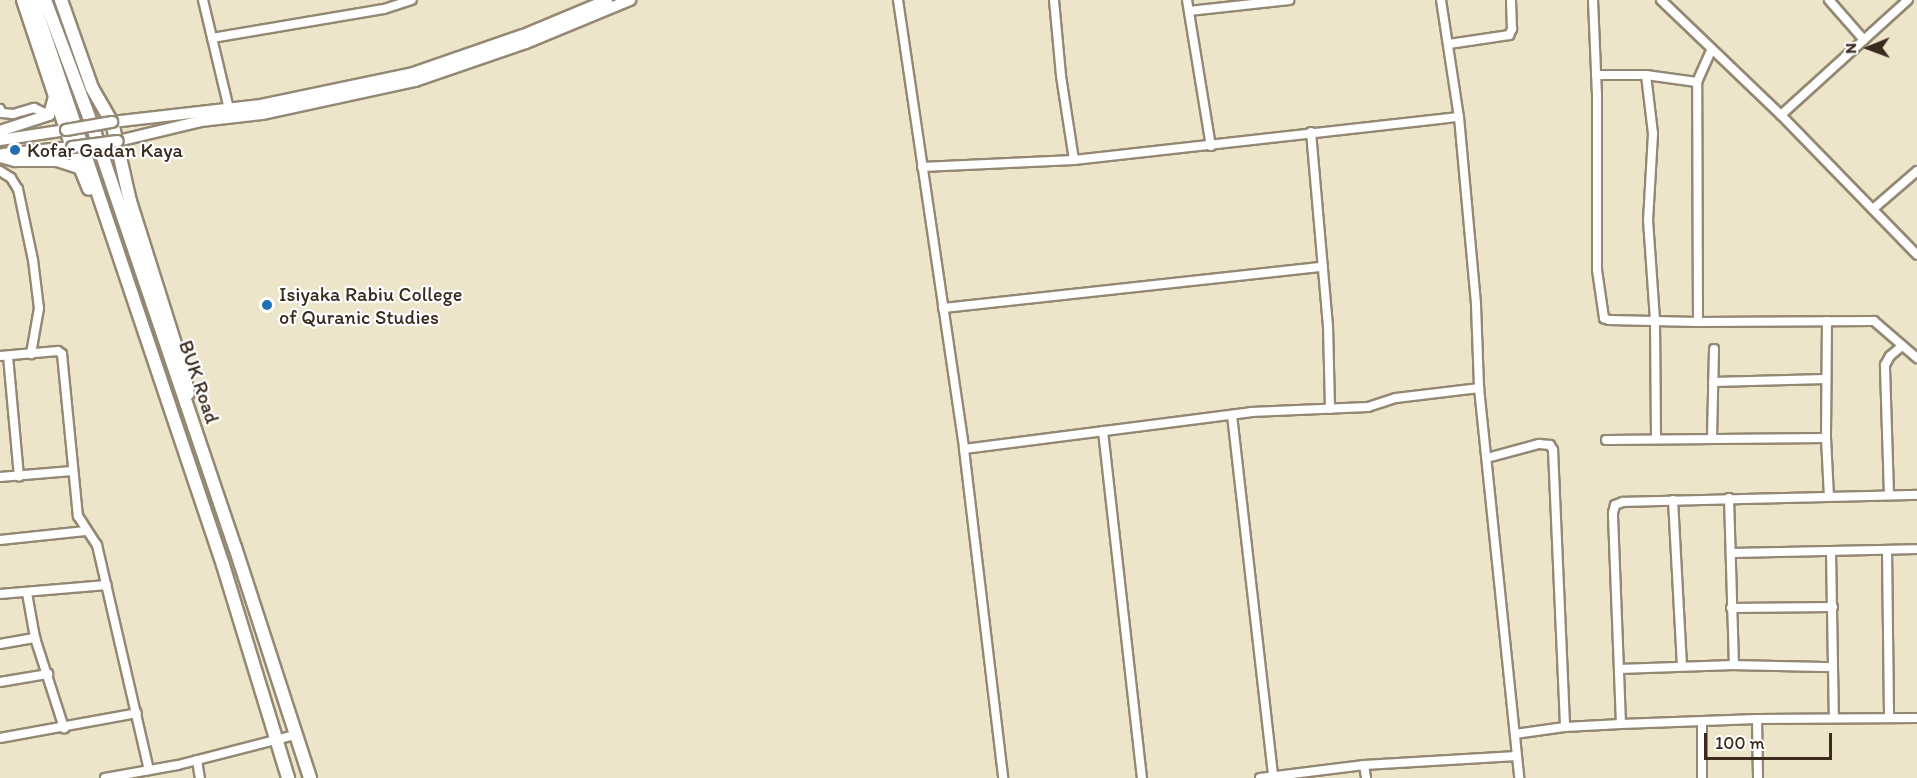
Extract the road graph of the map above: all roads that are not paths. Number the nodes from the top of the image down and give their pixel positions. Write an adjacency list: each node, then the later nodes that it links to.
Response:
1 (23, 0): 27 (main road)
2 (33, 0): 65 (main road, BUK Road)
3 (45, 0): 62 (main road, BUK Road)
4 (61, 0): 33 (main road)
5 (203, 0): 20 (street)
6 (412, 0): 20 (street)
7 (607, 0): 29 (main road)
8 (630, 0): 29 (main road)
9 (898, 0): 43 (street)
10 (1054, 0): 42 (street)
11 (1187, 0): 19 (street)
12 (1289, 0): 19 (street)
13 (1441, 0): 22 (street)
14 (1511, 0): 22 (street)
15 (1593, 0): 24 (street)
16 (1661, 0): 23 (street)
17 (1829, 0): 21 (street)
18 (1908, 0): 21 (street)
19 (1189, 11): 39 (street)
20 (212, 38): 29 (street)
21 (1864, 40): 31 (street)
22 (1449, 44): 32 (street)
23 (1712, 49): 26 (street); 31 (street)
24 (1596, 75): 25 (street); 51 (street)
25 (1646, 75): 26 (street); 51 (street)
26 (1696, 82): 53 (street)
27 (54, 96): 30 (main road); 34 (main road)
28 (0, 109): 30 (street)
29 (230, 113): 33 (main road); 38 (main road)
30 (49, 115): 35 (main road)
31 (1781, 115): 47 (street)
32 (1459, 117): 36 (street); 61 (street)
33 (112, 122): 34 (main road, bridge); 38 (main road)
34 (66, 130): 37 (main road); 40 (main road)
35 (0, 131)
36 (1311, 132): 39 (street); 49 (street)
37 (0, 140)
38 (118, 141): 40 (main road, bridge); 62 (main road)
39 (1210, 146): 42 (street)
40 (72, 147): 41 (main road); 44 (main road)
41 (0, 156): 44 (main road)
42 (1074, 160): 43 (street)
43 (922, 167): 50 (street)
44 (81, 169): 65 (main road)
45 (0, 171): 56 (street)
46 (1917, 171): 47 (street)
47 (1873, 209): 48 (street)
48 (1917, 255)
49 (1323, 267): 50 (street); 63 (street)
50 (943, 308): 71 (street)
51 (1655, 321): 53 (street); 69 (street)
52 (1827, 321): 53 (street); 54 (street); 59 (street)
53 (1698, 322)
54 (1902, 346): 58 (street); 76 (street)
55 (1714, 349): 60 (street)
56 (31, 354): 57 (street); 73 (street)
57 (4, 356): 74 (street)
58 (1917, 358)
59 (1826, 379): 60 (street); 68 (street)
60 (1713, 382): 67 (street)
61 (1479, 388): 63 (street); 72 (street)
62 (186, 407): 110 (main road, BUK Road)
63 (1330, 409): 64 (street)
64 (1232, 415): 66 (street); 117 (street)
65 (177, 430): 112 (main road, BUK Road)
66 (1103, 431): 71 (street); 123 (street)
67 (1712, 438): 68 (street); 69 (street)
68 (1826, 438): 78 (street)
69 (1656, 439): 70 (street)
70 (1606, 440)
71 (964, 449): 122 (street)
72 (1487, 458): 107 (street); 109 (street)
73 (72, 471): 74 (street); 81 (street)
74 (19, 476): 75 (street)
75 (0, 477)
76 (1889, 495): 77 (street); 78 (street)
77 (1917, 495)
78 (1829, 497): 79 (street)
79 (1729, 498): 80 (street); 86 (street)
80 (1673, 500): 95 (street); 97 (street)
81 (86, 531): 82 (street); 87 (street)
82 (0, 540)
83 (1917, 549): 84 (street)
84 (1887, 550): 85 (street); 102 (street)
85 (1832, 552): 86 (street); 90 (street)
86 (1732, 553): 91 (street)
87 (106, 585): 88 (street); 100 (street)
88 (27, 593): 89 (street); 92 (street)
89 (0, 594)
90 (1833, 607): 91 (street); 96 (street)
91 (1731, 608): 94 (street)
92 (35, 638): 93 (street); 98 (street)
93 (0, 644)
94 (1734, 665): 95 (street); 96 (street)
95 (1682, 666): 97 (street)
96 (1832, 667): 101 (street)
97 (1619, 669): 106 (street)
98 (48, 674): 99 (street); 108 (street)
99 (0, 682)
100 (137, 713): 108 (street); 116 (street)
101 (1833, 717): 102 (street); 104 (street)
102 (1889, 718): 103 (street)
103 (1917, 718)
104 (1757, 719): 105 (street); 128 (street)
105 (1702, 722): 106 (street); 127 (street)
106 (1621, 724): 107 (street)
107 (1565, 727): 109 (street)
108 (64, 728): 111 (street)
109 (1515, 734): 113 (street)
110 (295, 735): 112 (street); 121 (main road, BUK Road)
111 (0, 738)
112 (276, 741): 114 (street); 120 (main road, BUK Road)
113 (1517, 756): 115 (street); 126 (street)
114 (197, 760): 116 (street); 119 (street)
115 (1364, 765): 117 (street); 125 (street)
116 (149, 770): 118 (street)
117 (1273, 776): 124 (street)
118 (105, 778)
119 (200, 778)
120 (288, 778)
121 (310, 778)
122 (1003, 778)
123 (1142, 778)
124 (1260, 778)
125 (1366, 778)
126 (1519, 778)
127 (1702, 778)
128 (1758, 778)

